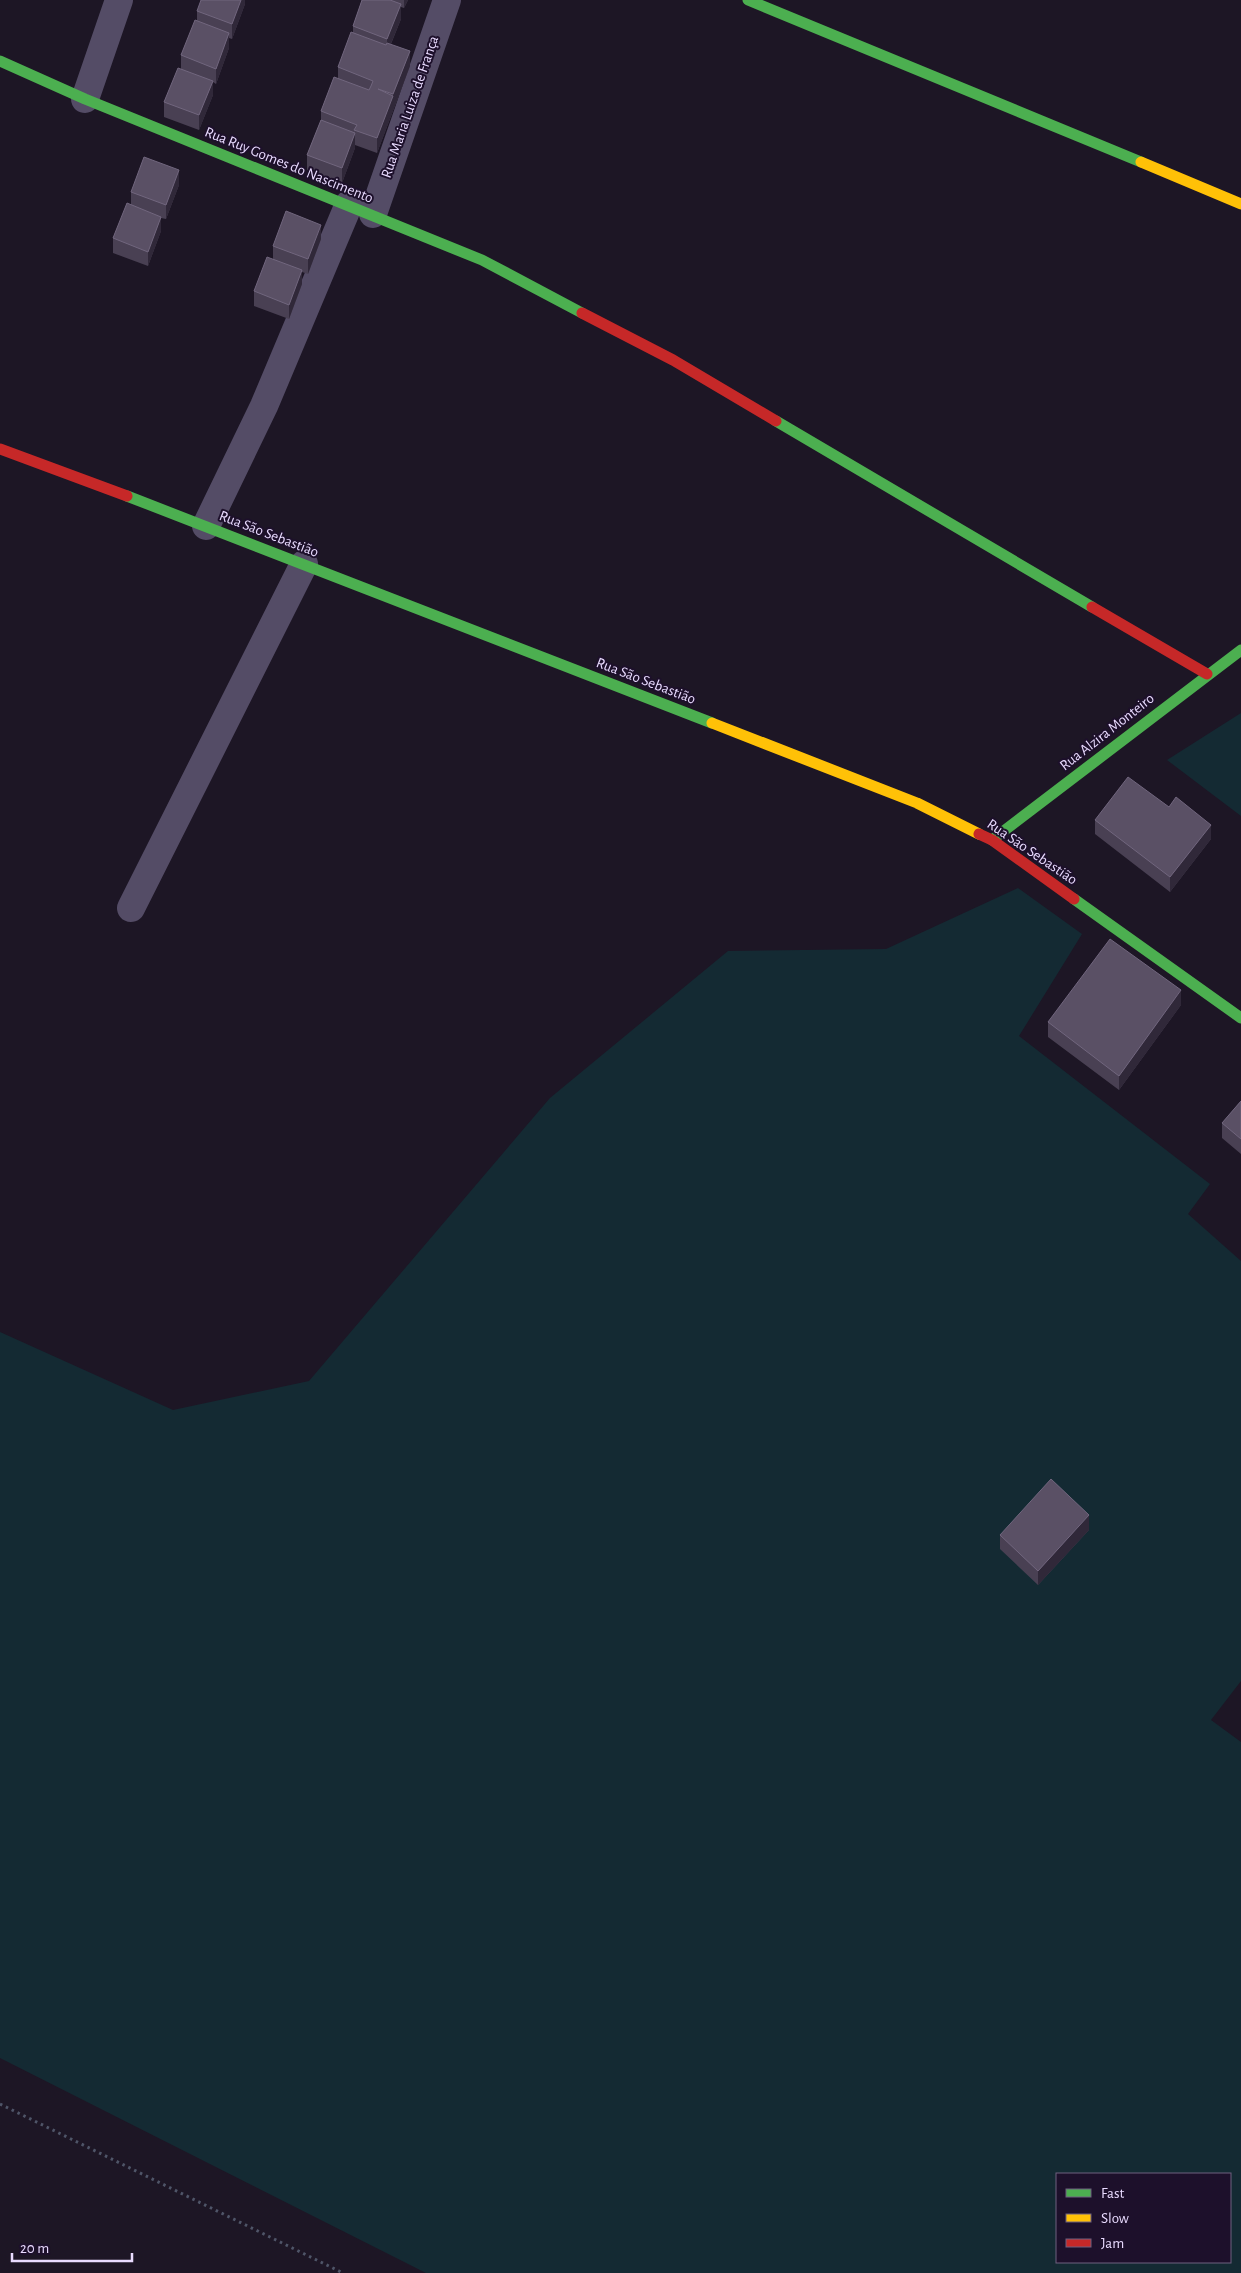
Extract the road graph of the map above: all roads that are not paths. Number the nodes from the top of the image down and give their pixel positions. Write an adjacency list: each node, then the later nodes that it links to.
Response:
1 (119, 0): 5 (street)
2 (447, 0): 7 (street, Rua Maria Luiza de França)
3 (748, 0): 6 (street)
4 (0, 61): 5 (street, Rua Ruy Gomes do Nascimento)
5 (85, 99): 7 (street, Rua Ruy Gomes do Nascimento)
6 (1241, 204)
7 (361, 209): 9 (street, Rua Maria Luiza de França); 12 (street, Rua Ruy Gomes do Nascimento)
8 (0, 449): 9 (street, Rua São Sebastião)
9 (206, 526): 10 (street, Rua São Sebastião)
10 (304, 564): 13 (street, Rua São Sebastião); 14 (street)
11 (1241, 650): 12 (street, Rua Alzira Monteiro)
12 (1207, 674): 13 (street, Rua Alzira Monteiro)
13 (992, 840): 15 (street, Rua São Sebastião)
14 (131, 908)
15 (1241, 1018)

